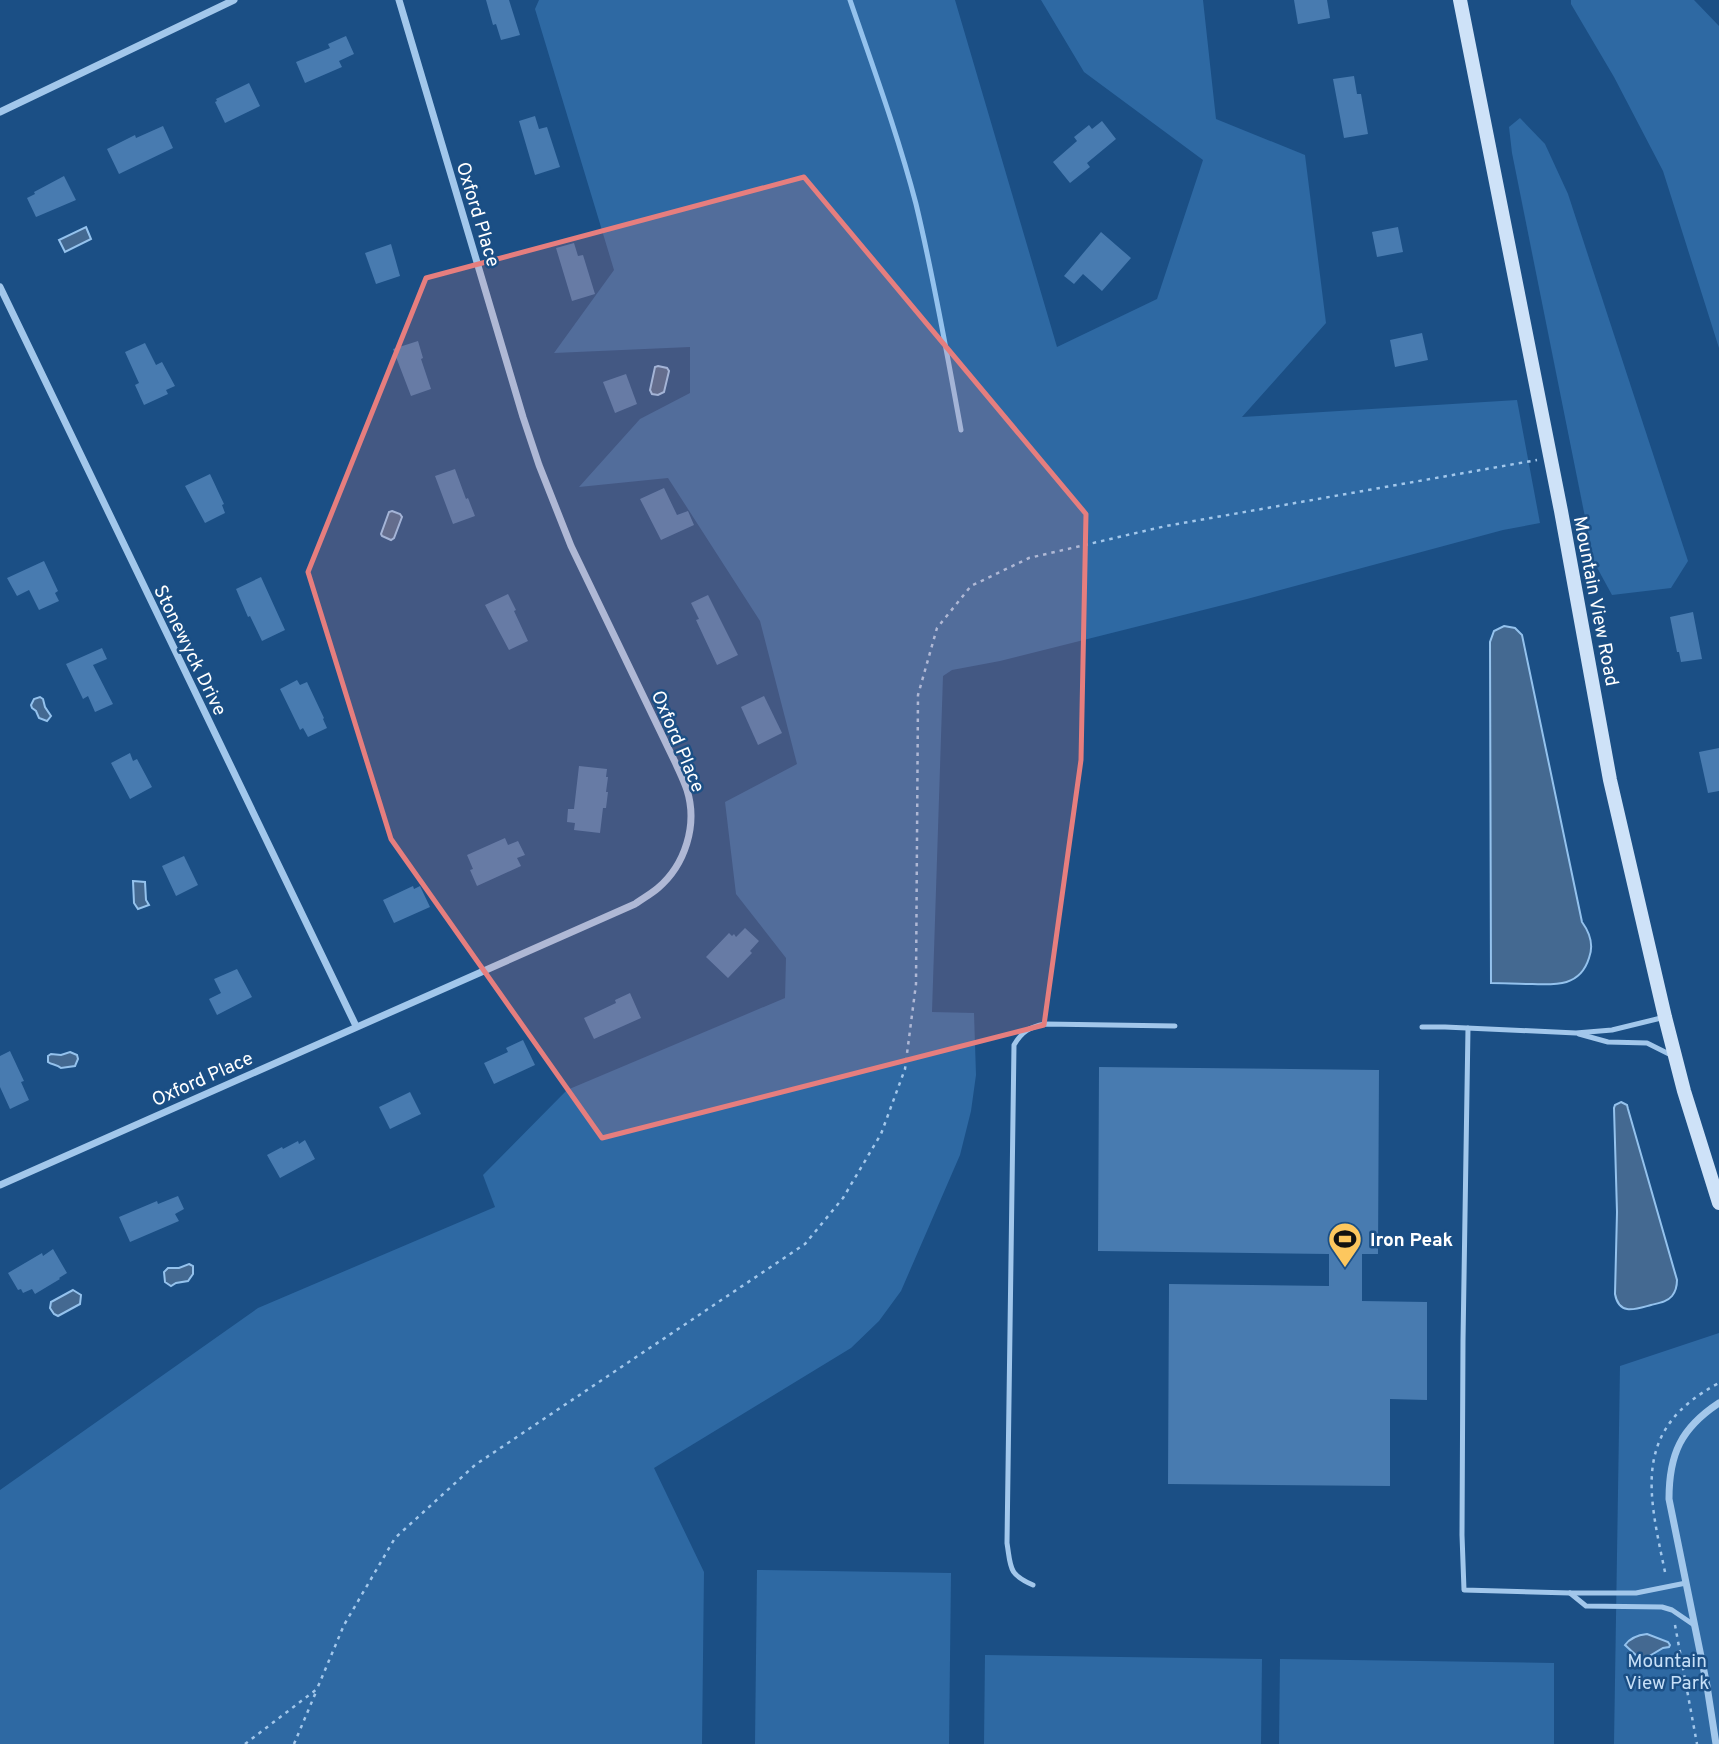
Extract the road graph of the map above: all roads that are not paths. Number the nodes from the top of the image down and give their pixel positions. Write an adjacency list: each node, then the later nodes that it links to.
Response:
1 (234, 0): 4 (street)
2 (399, 0): 7 (street, Oxford Place)
3 (1460, 0): 6 (street, Mountain View Road)
4 (0, 112)
5 (0, 287): 7 (street, Stonewyck Drive)
6 (1665, 1017): 11 (lane); 12 (street, Mountain View Road)
7 (356, 1026): 13 (street, Oxford Place)
8 (1175, 1026): 17 (lane)
9 (1422, 1027): 10 (lane)
10 (1468, 1028): 11 (lane); 18 (lane)
11 (1576, 1033): 12 (lane)
12 (1676, 1059): 14 (street, Mountain View Road)
13 (0, 1185)
14 (1719, 1203)
15 (1719, 1403): 16 (street)
16 (1686, 1583): 18 (lane); 19 (street)
17 (1033, 1585)
18 (1570, 1593): 19 (lane)
19 (1695, 1625): 20 (street)
20 (1716, 1744)

